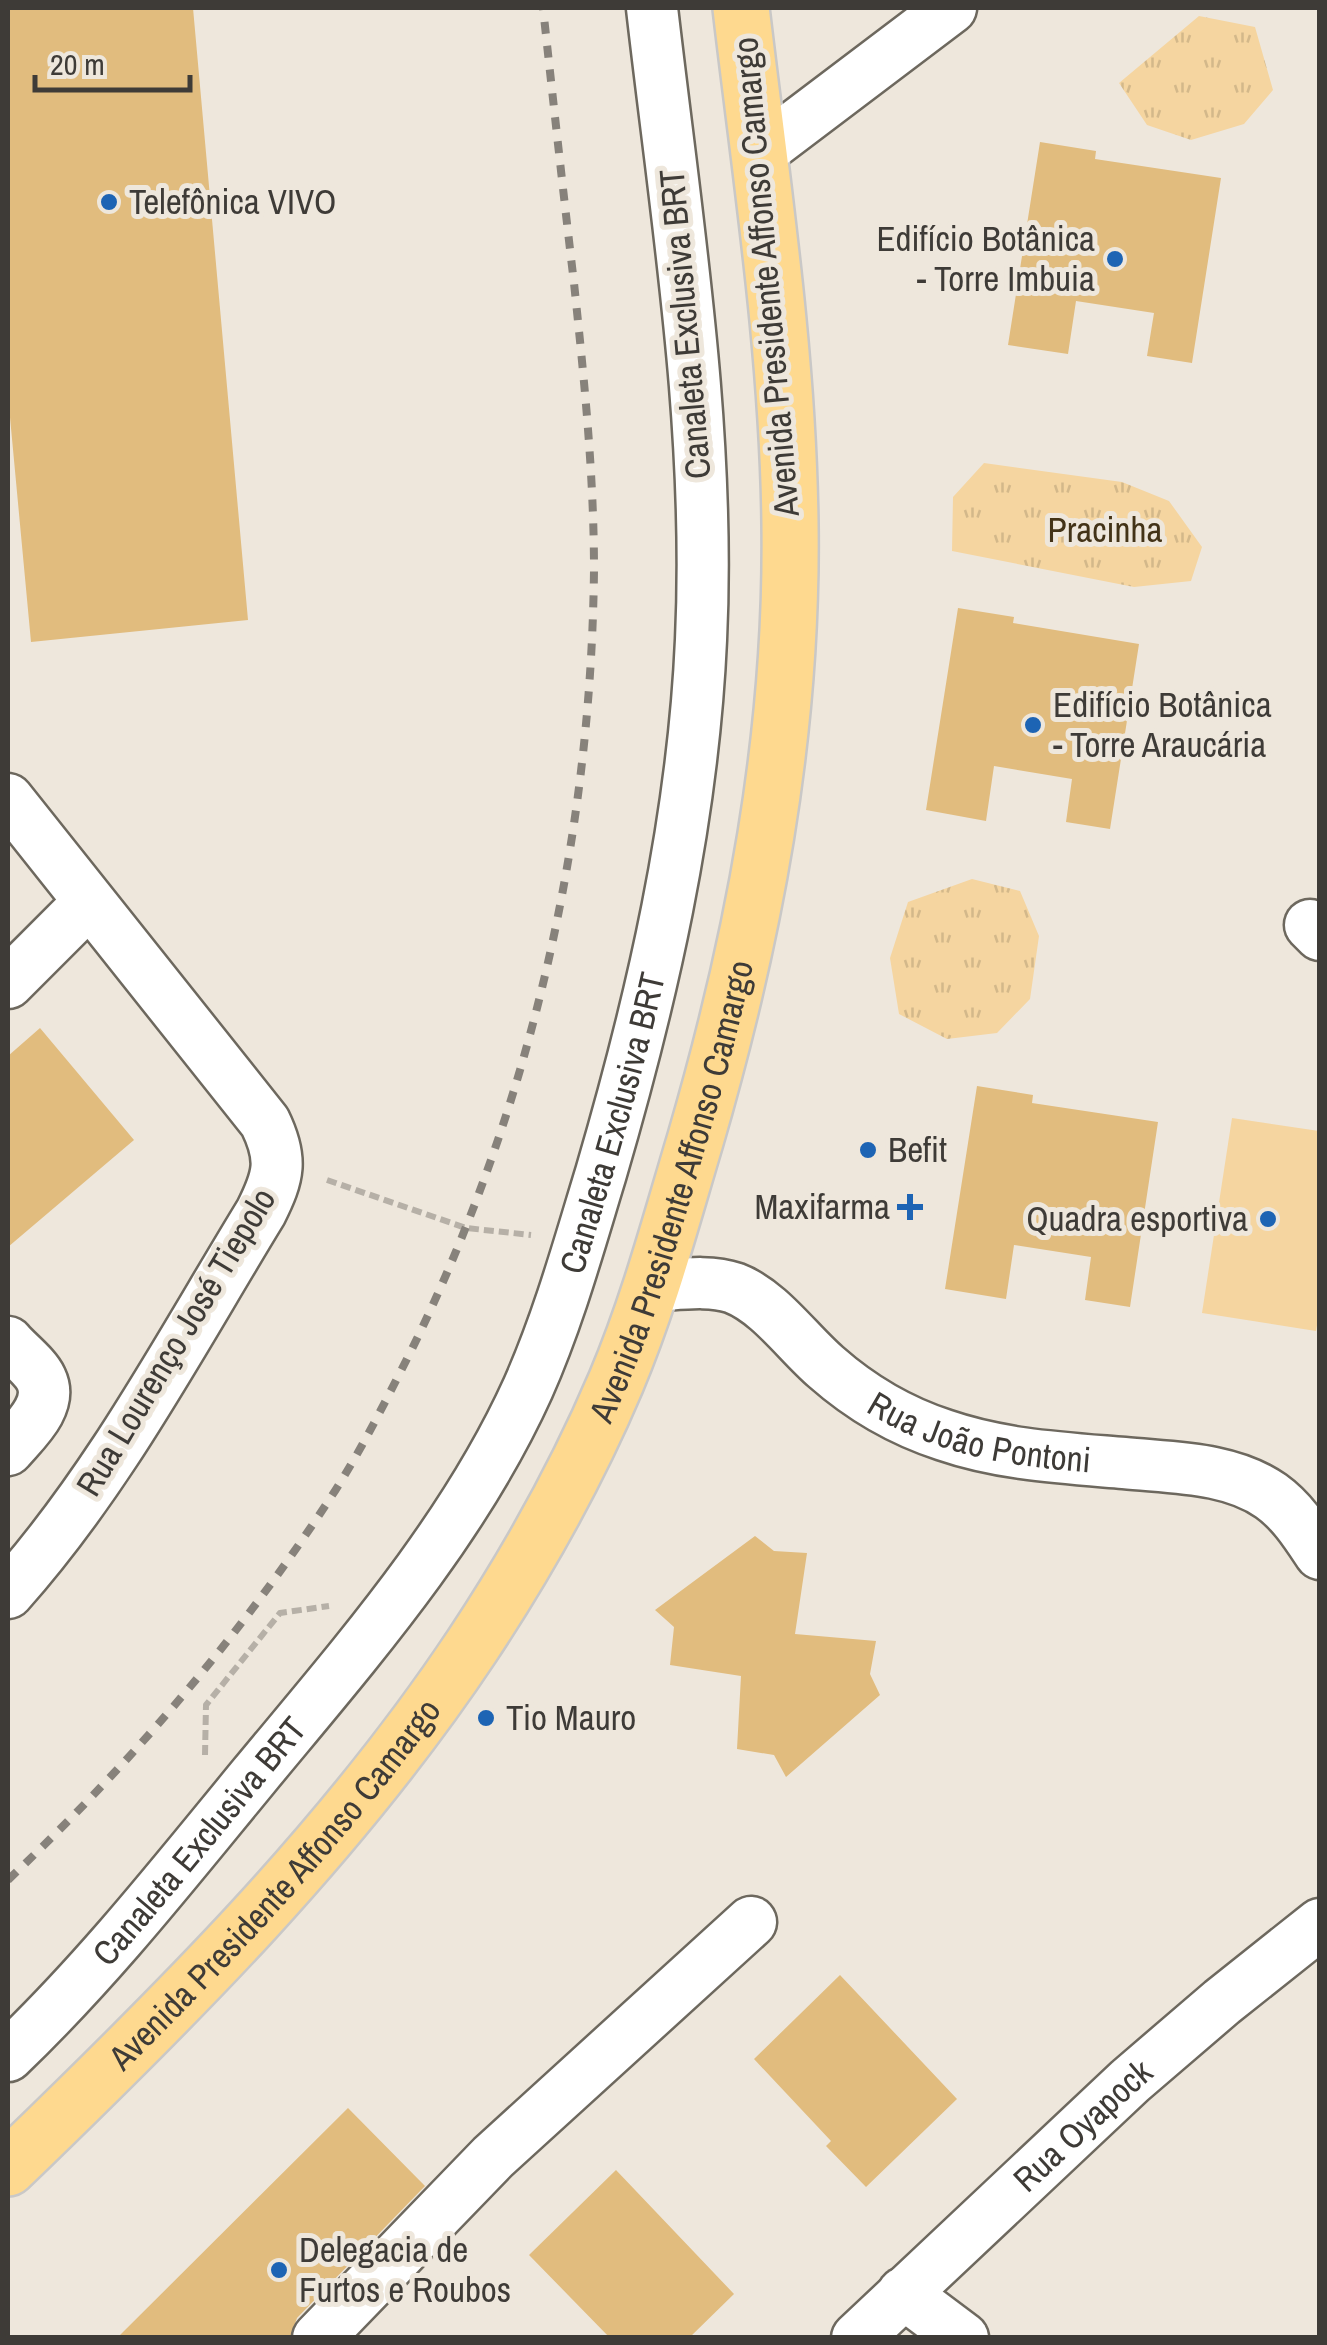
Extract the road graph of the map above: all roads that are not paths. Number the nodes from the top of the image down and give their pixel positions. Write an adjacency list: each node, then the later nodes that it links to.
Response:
1 (652, 8): 15 (street, Canaleta Exclusiva BRT)
2 (741, 8): 4 (main road, Avenida Presidente Affonso Camargo)
3 (951, 8): 4 (street)
4 (758, 154): 8 (main road, Avenida Presidente Affonso Camargo)
5 (8, 799): 6 (street, Rua Lourenço José Tiepolo)
6 (89, 902): 7 (street); 12 (street, Rua Lourenço José Tiepolo)
7 (8, 984)
8 (650, 1286): 11 (street, Rua João Pontoni); 16 (main road, Avenida Presidente Affonso Camargo)
9 (8, 1342): 10 (street)
10 (8, 1450)
11 (1320, 1554)
12 (8, 1594)
13 (751, 1922): 18 (street)
14 (1320, 1924): 17 (street, Rua Oyapock)
15 (8, 2056)
16 (8, 2168)
17 (903, 2294): 19 (street, Rua Oyapock); 20 (street)
18 (318, 2338)
19 (858, 2338)
20 (963, 2338)

